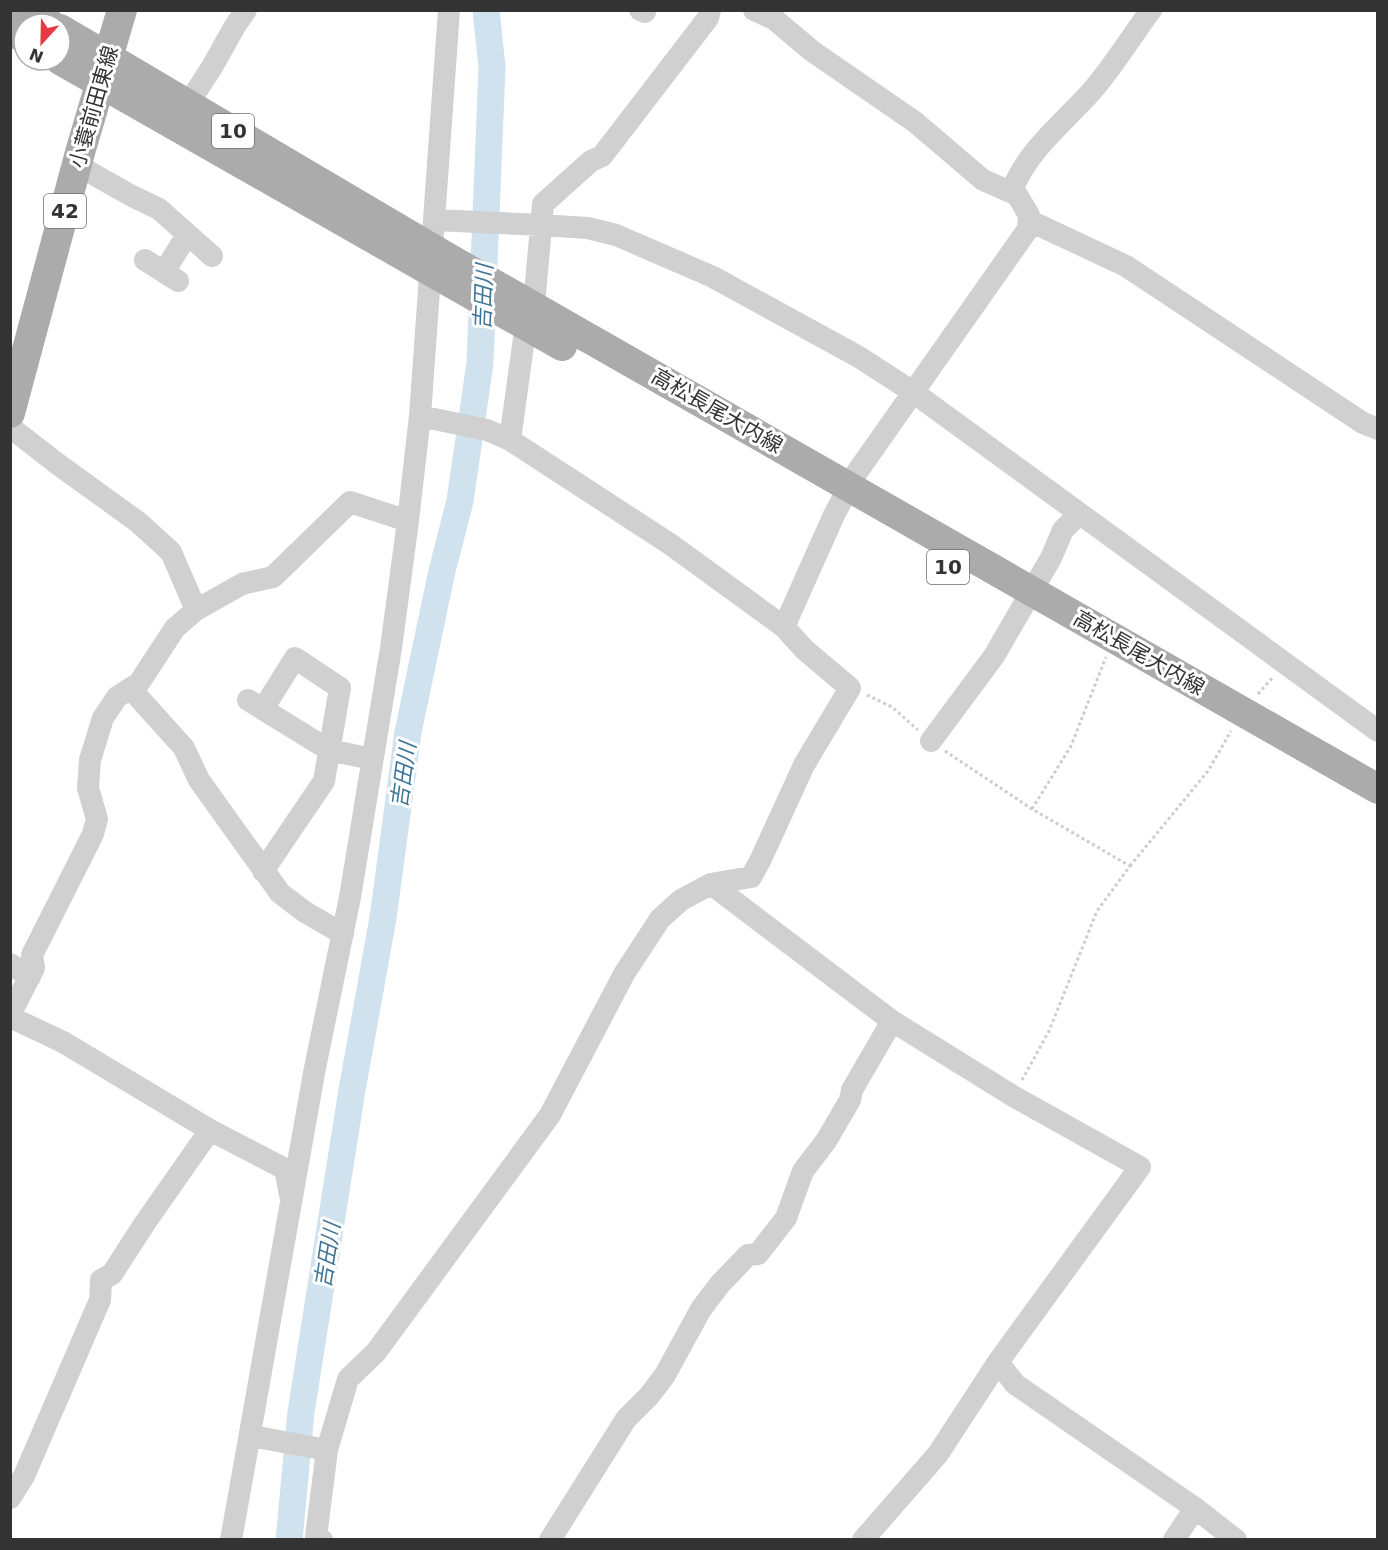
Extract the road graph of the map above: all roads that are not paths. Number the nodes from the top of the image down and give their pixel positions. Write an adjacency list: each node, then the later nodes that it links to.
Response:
1 (122, 10): 9 (main road, 小蓑前田東線 / 42)
2 (246, 10): 10 (street)
3 (449, 10): 16 (street)
4 (710, 10): 14 (street)
5 (754, 10): 12 (street)
6 (1151, 10): 12 (street)
7 (72, 40): 9 (main road, 高松長尾大内線 / 10)
8 (72, 63): 9 (main road, 高松長尾大内線 / 10)
9 (105, 70): 10 (main road, 高松長尾大内線 / 10); 11 (main road, 小蓑前田東線 / 42); 16 (main road, 高松長尾大内線 / 10)
10 (188, 104): 16 (main road, 高松長尾大内線 / 10)
11 (77, 165): 15 (street); 21 (main road, 小蓑前田東線 / 42)
12 (1015, 194): 13 (street)
13 (1030, 221): 20 (street); 24 (street)
14 (533, 224): 16 (street); 19 (street); 20 (street)
15 (187, 235): 17 (street); 18 (street)
16 (439, 249): 19 (main road, 高松長尾大内線 / 10); 22 (street)
17 (212, 256)
18 (145, 260)
19 (524, 313): 25 (street); 26 (main road, 高松長尾大内線 / 10)
20 (913, 392): 26 (street); 27 (street)
21 (10, 413)
22 (420, 416): 25 (street); 28 (street)
23 (10, 427): 30 (street)
24 (1377, 429)
25 (510, 440): 31 (street)
26 (844, 495): 29 (main road, 高松長尾大内線 / 10); 31 (street)
27 (1079, 514): 29 (street); 33 (street)
28 (408, 521): 30 (street); 36 (street)
29 (1026, 600): 34 (street); 37 (main road, 高松長尾大内線 / 10); 38 (main road, 高松長尾大内線 / 10)
30 (196, 610): 32 (street)
31 (784, 627): 40 (street)
32 (131, 689): 39 (street); 43 (street)
33 (1377, 731)
34 (931, 741)
35 (329, 750): 35 (street); 36 (street); 39 (street)
36 (372, 759): 41 (street)
37 (1377, 789)
38 (1377, 812)
39 (264, 871): 41 (street)
40 (711, 884): 45 (street); 50 (street)
41 (343, 934): 47 (street)
42 (10, 964): 43 (street)
43 (30, 978): 44 (street)
44 (10, 1016): 46 (street)
45 (892, 1021): 48 (street); 55 (street)
46 (210, 1130): 47 (street); 51 (street)
47 (291, 1200): 49 (street)
48 (998, 1362): 52 (street); 56 (street)
49 (251, 1436): 50 (street); 53 (street)
50 (327, 1450): 54 (street)
51 (10, 1498)
52 (1195, 1508): 57 (street); 58 (street)
53 (231, 1539)
54 (322, 1539)
55 (550, 1539)
56 (863, 1539)
57 (1174, 1539)
58 (1236, 1539)

